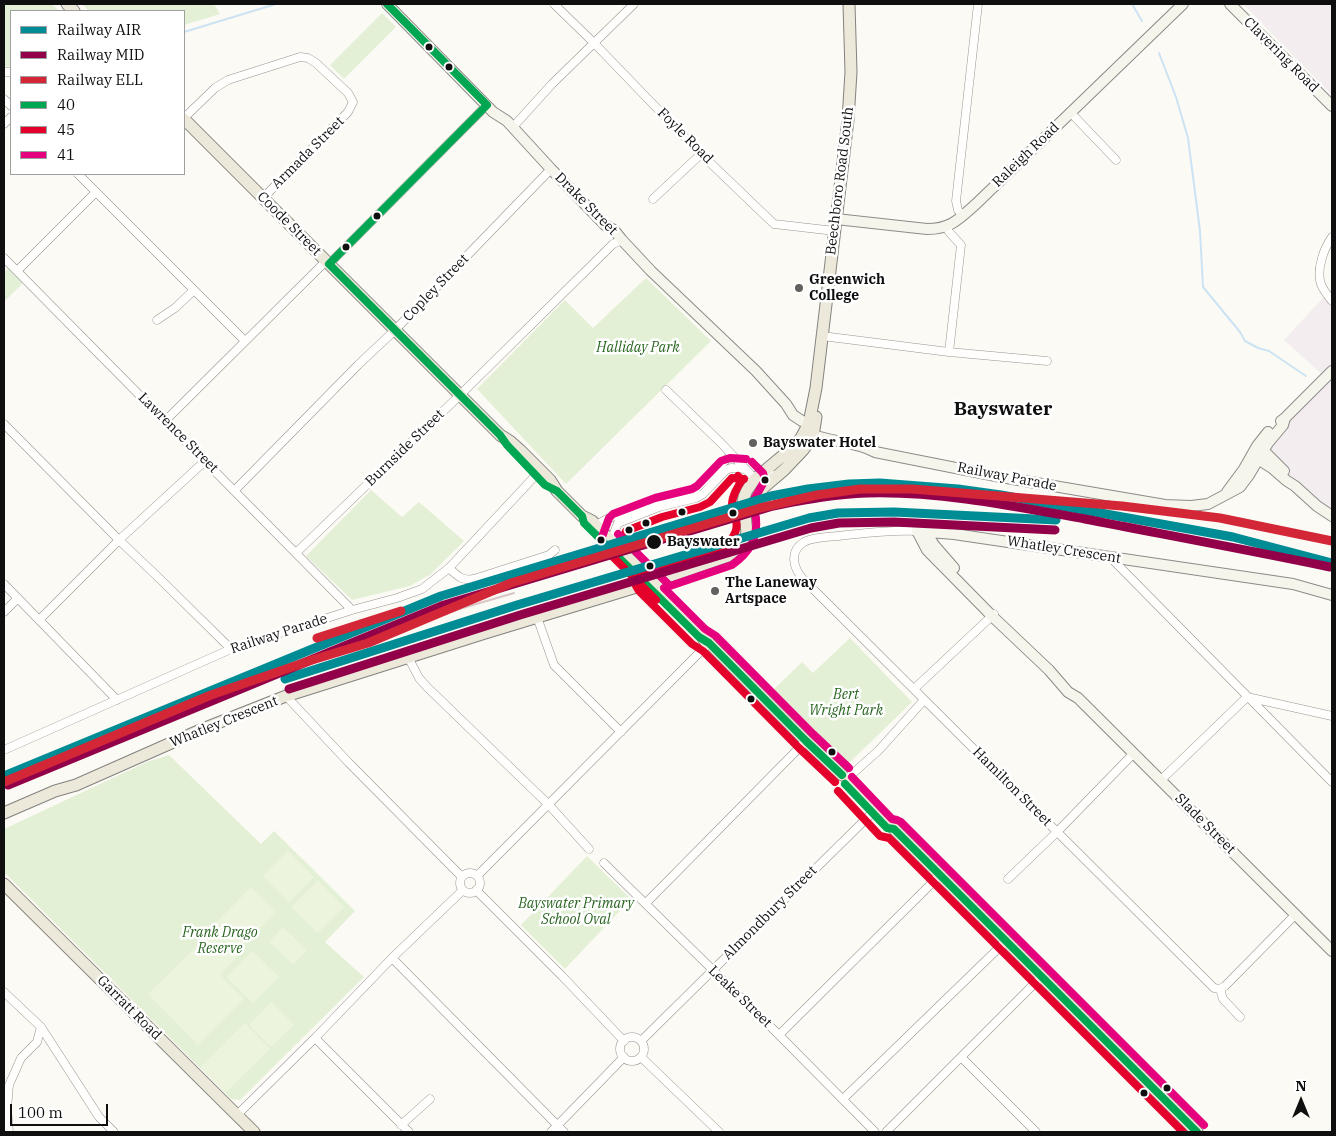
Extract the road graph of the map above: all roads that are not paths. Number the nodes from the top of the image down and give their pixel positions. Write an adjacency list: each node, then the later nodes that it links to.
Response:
1 (387, 4): 9 (street, Drake Street)
2 (554, 4): 8 (street, Foyle Road)
3 (634, 4): 8 (street)
4 (849, 4): 23 (main road, Beechboro Road South)
5 (978, 4): 22 (street)
6 (1184, 4): 11 (street, Raleigh Road)
7 (1230, 4): 10 (street, Clavering Road)
8 (594, 43): 14 (street); 15 (street, Foyle Road)
9 (487, 105): 14 (street, Drake Street); 28 (street)
10 (1332, 106)
11 (1070, 113): 16 (street); 22 (street, Raleigh Road)
12 (185, 118): 20 (street, Armada Street)
13 (185, 120): 20 (main road, Coode Street)
14 (512, 127): 17 (street, Drake Street)
15 (701, 154): 21 (street); 23 (street, Foyle Road)
16 (1116, 160)
17 (551, 169): 26 (street, Drake Street); 33 (street, Copley Street)
18 (79, 175): 19 (street)
19 (96, 192): 29 (street); 30 (street)
20 (263, 198): 28 (main road, Coode Street)
21 (653, 199)
22 (962, 216): 24 (street, Raleigh Road)
23 (836, 225): 24 (street); 34 (main road, Beechboro Road South)
24 (947, 227): 36 (street)
25 (1332, 237): 31 (street)
26 (622, 240): 40 (street, Burnside Street); 43 (street, Drake Street)
27 (4, 258): 29 (street, Lawrence Street)
28 (327, 262): 33 (main road, Coode Street); 35 (street)
29 (17, 271): 41 (street, Lawrence Street)
30 (194, 290): 32 (street); 35 (street)
31 (1332, 301)
32 (157, 320)
33 (395, 330): 40 (main road, Coode Street); 52 (street, Copley Street)
34 (822, 336): 36 (street); 43 (main road, Beechboro Road South)
35 (245, 341): 41 (street)
36 (949, 352): 37 (street)
37 (1047, 361)
38 (1332, 372): 45 (street, Railway Parade)
39 (666, 390): 46 (street)
40 (460, 395): 44 (main road, Coode Street); 63 (street, Burnside Street)
41 (166, 420): 47 (street, Lawrence Street)
42 (4, 424): 59 (street)
43 (810, 428): 45 (street, Railway Parade); 48 (main road); 51 (main road)
44 (500, 435): 50 (main road, Coode Street); 53 (main road, Coode Street)
45 (1257, 453): 56 (street)
46 (731, 455): 49 (street); 57 (street)
47 (205, 461): 52 (street, Lawrence Street); 59 (street)
48 (785, 468): 51 (street); 54 (main road)
49 (745, 469): 51 (street); 60 (street)
50 (536, 475): 53 (main road, Coode Street); 65 (street, Railway Parade)
51 (755, 479): 54 (main road, Whatley Crescent)
52 (234, 490): 63 (street, Lawrence Street)
53 (557, 491): 55 (main road, Coode Street)
54 (745, 514): 66 (main road, Whatley Crescent)
55 (582, 516): 57 (main road, Coode Street); 66 (main road, Coode Street)
56 (1332, 516)
57 (596, 526): 60 (main road, Coode Street)
58 (921, 532): 62 (street, Whatley Crescent); 64 (street, Whatley Crescent); 72 (street, Slade Street)
59 (119, 540): 74 (street); 76 (street)
60 (611, 541): 66 (main road, Coode Street)
61 (555, 550): 65 (street)
62 (797, 550): 78 (street, Hamilton Street)
63 (297, 552): 70 (street, Lawrence Street)
64 (1110, 557): 68 (street, Whatley Crescent); 80 (street)
65 (449, 568): 70 (street, Railway Parade)
66 (649, 583): 73 (main road, Whatley Crescent); 75 (main road); 75 (main road, Coode Street)
67 (4, 584): 69 (street)
68 (1332, 595)
69 (18, 598): 71 (street); 74 (street)
70 (352, 610): 76 (street, Railway Parade)
71 (4, 612)
72 (994, 614): 78 (street); 87 (street, Slade Street)
73 (537, 617): 77 (main road, Whatley Crescent); 84 (street)
74 (39, 620): 81 (street)
75 (709, 643): 84 (street); 85 (main road)
76 (231, 649): 81 (street, Railway Parade)
77 (408, 658): 79 (main road, Whatley Crescent); 92 (street)
78 (914, 690): 82 (street, Hamilton Street)
79 (286, 696): 91 (main road, Whatley Crescent); 101 (street)
80 (1247, 696): 83 (street); 89 (street); 90 (street)
81 (117, 700): 86 (street, Railway Parade)
82 (924, 700): 88 (street); 96 (street, Hamilton Street)
83 (1332, 716)
84 (621, 732): 92 (street)
85 (806, 741): 88 (main road); 106 (street)
86 (4, 750)
87 (1134, 753): 89 (street, Slade Street); 96 (street)
88 (847, 779): 93 (main road)
89 (1161, 780): 107 (street, Slade Street)
90 (1332, 782)
91 (76, 785): 94 (main road, Whatley Crescent); 95 (main road, Whatley Crescent)
92 (548, 804): 97 (street); 100 (street)
93 (875, 809): 99 (main road); 111 (street, Almondbury Street)
94 (4, 813)
95 (4, 820)
96 (1057, 832): 102 (street); 113 (street, Hamilton Street)
97 (589, 848)
98 (604, 863): 106 (street, Leake Street)
99 (940, 875): 108 (main road); 117 (street)
100 (477, 876): 101 (street); 105 (street)
101 (462, 877): 104 (street)
102 (1008, 879)
103 (4, 884): 126 (main road, Garratt Road)
104 (463, 890): 105 (street); 110 (street)
105 (476, 890): 119 (street)
106 (646, 903): 111 (street, Leake Street)
107 (1296, 914): 109 (street, Slade Street); 113 (street)
108 (1006, 941): 112 (main road); 125 (street)
109 (1332, 951)
110 (392, 958): 118 (street); 128 (street)
111 (712, 970): 117 (street, Leake Street); 120 (street, Almondbury Street)
112 (1042, 976): 122 (street); 139 (main road)
113 (1220, 989): 115 (street, Hamilton Street)
114 (4, 992): 116 (street)
115 (1240, 1017)
116 (41, 1027): 129 (street); 130 (street)
117 (779, 1035): 125 (street, Leake Street)
118 (315, 1038): 126 (street); 127 (street)
119 (624, 1041): 120 (street); 123 (street)
120 (641, 1041): 121 (street)
121 (641, 1057): 123 (street); 135 (street)
122 (961, 1057): 137 (street); 138 (street)
123 (624, 1058): 128 (street)
124 (430, 1099): 127 (street)
125 (843, 1099): 136 (street, Leake Street)
126 (237, 1115): 131 (main road, Garratt Road)
127 (401, 1125): 132 (street)
128 (557, 1126): 133 (street); 134 (street)
129 (9, 1132)
130 (114, 1132)
131 (254, 1132)
132 (409, 1132)
133 (551, 1132)
134 (564, 1132)
135 (719, 1132)
136 (875, 1132)
137 (886, 1132)
138 (1036, 1132)
139 (1197, 1132)

